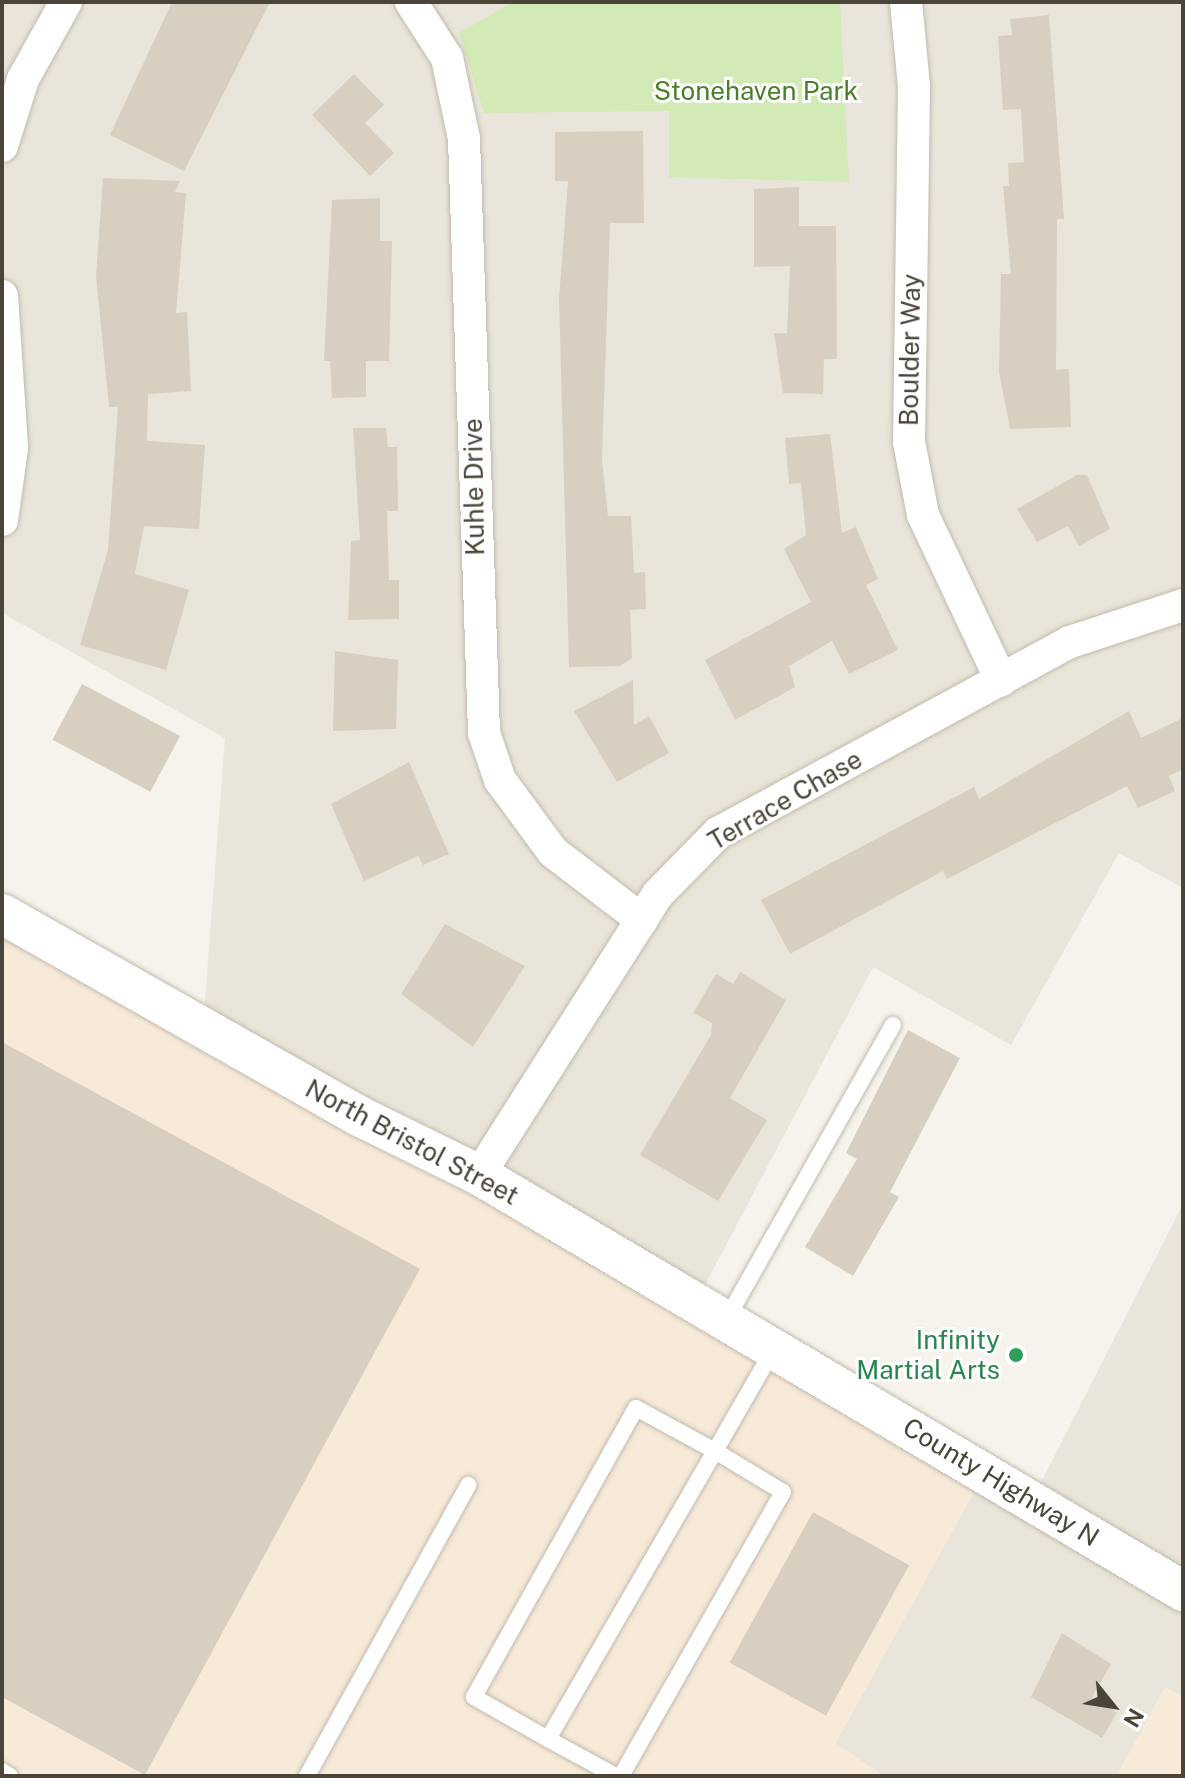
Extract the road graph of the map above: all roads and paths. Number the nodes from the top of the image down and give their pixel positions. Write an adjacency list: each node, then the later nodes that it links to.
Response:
1 (66, 2): 4 (street)
2 (411, 2): 11 (street, Kuhle Drive)
3 (906, 2): 9 (street, Boulder Way)
4 (2, 146)
5 (2, 296): 6 (street)
6 (6, 487): 7 (street)
7 (2, 520)
8 (1183, 605): 9 (street, Terrace Chase)
9 (1001, 680): 11 (street, Terrace Chase)
10 (2, 914): 13 (street, North Bristol Street)
11 (642, 920): 13 (street, Terrace Chase)
12 (893, 1025): 14 (lane)
13 (479, 1175): 14 (street, North Bristol Street)
14 (726, 1320): 15 (street, North Bristol Street)
15 (774, 1349): 16 (street, North Bristol Street); 17 (lane)
16 (819, 1375): 19 (street, County Highway N)
17 (715, 1451): 20 (lane); 20 (lane); 24 (lane)
18 (468, 1485): 23 (lane)
19 (1183, 1591)
20 (548, 1739): 24 (lane)
21 (2, 1771): 22 (lane)
22 (10, 1776)
23 (307, 1776)
24 (619, 1776)

